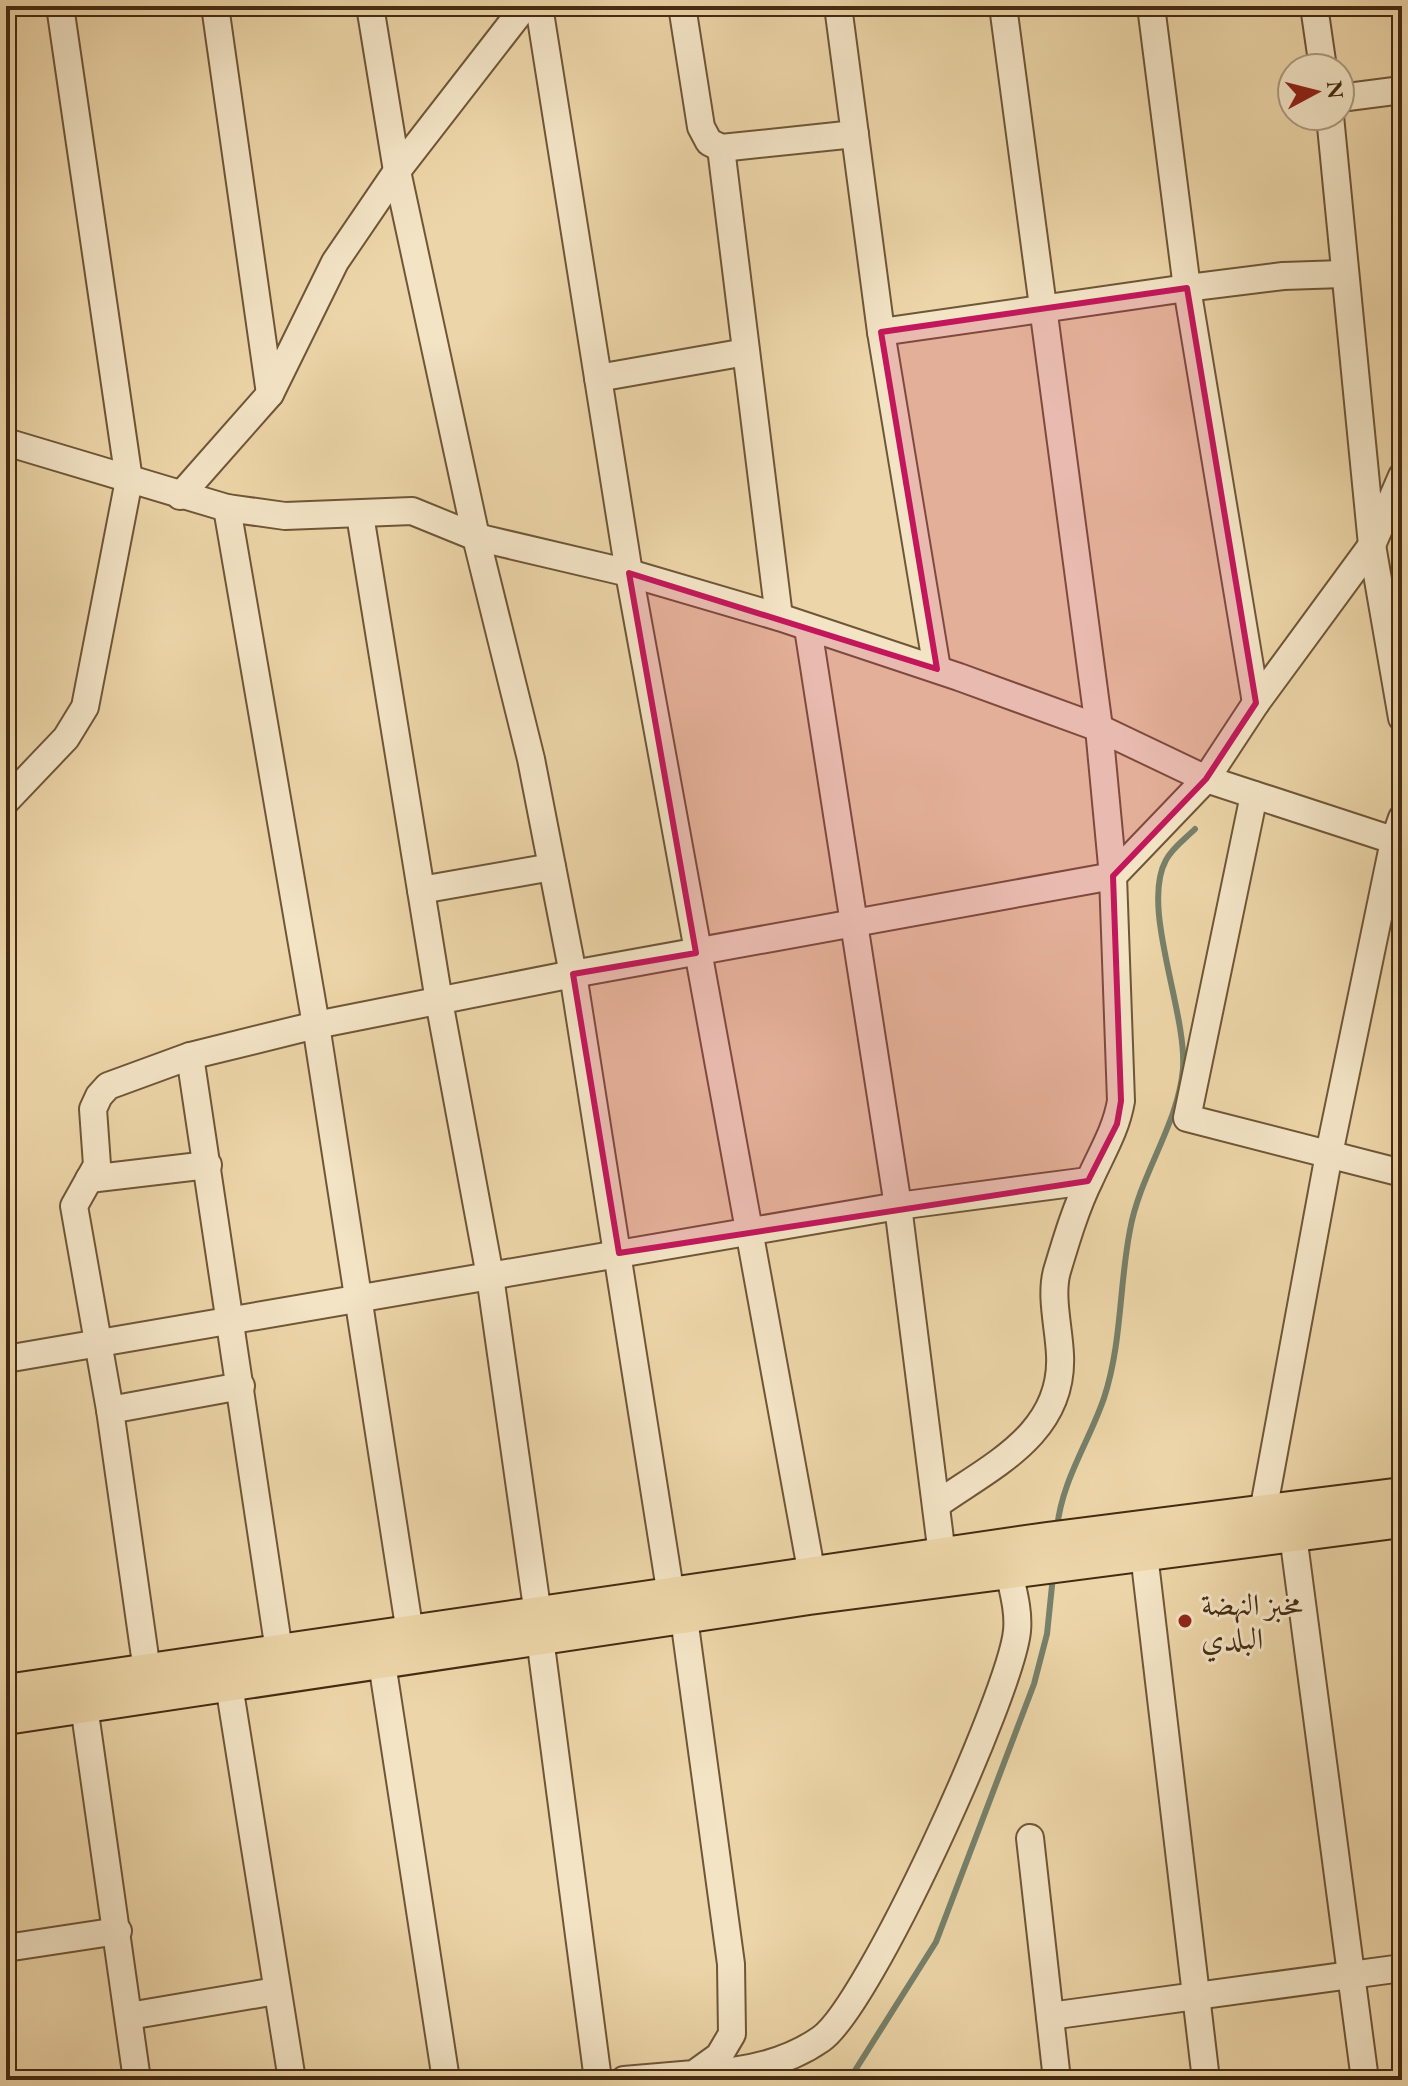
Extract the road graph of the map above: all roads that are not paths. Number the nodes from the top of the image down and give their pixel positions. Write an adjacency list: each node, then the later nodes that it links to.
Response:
1 (60, 6): 27 (street)
2 (215, 6): 24 (street)
3 (370, 6): 17 (street)
4 (525, 6): 17 (street)
5 (539, 6): 23 (street)
6 (682, 6): 16 (street)
7 (838, 6): 15 (street)
8 (1003, 6): 20 (street)
9 (1151, 6): 19 (street)
10 (1314, 6): 11 (street)
11 (1321, 52)
12 (1402, 90): 13 (street)
13 (1356, 96)
14 (1331, 132): 18 (street)
15 (855, 134): 16 (street); 21 (street)
16 (721, 148): 22 (street)
17 (397, 171): 24 (street); 31 (street)
18 (1343, 274): 19 (street); 32 (street)
19 (1187, 288): 20 (street); 37 (street)
20 (1044, 310): 21 (street); 39 (street)
21 (881, 332): 36 (street)
22 (746, 352): 23 (street); 34 (street)
23 (598, 378): 33 (street)
24 (270, 394): 28 (street)
25 (6, 442): 27 (street)
26 (1402, 476): 32 (street)
27 (129, 480): 28 (street); 42 (street)
28 (180, 496): 29 (street)
29 (227, 508): 30 (street); 51 (street)
30 (360, 515): 31 (street); 46 (street)
31 (476, 537): 33 (street); 44 (street)
32 (1372, 545): 37 (street); 38 (street)
33 (629, 573): 34 (street); 48 (street)
34 (779, 617): 35 (street)
35 (808, 628): 36 (street); 47 (street)
36 (937, 669): 39 (street)
37 (1256, 703): 40 (street)
38 (1402, 718)
39 (1099, 728): 40 (street); 45 (street)
40 (1206, 779): 41 (street); 45 (street)
41 (1254, 795): 43 (street); 53 (street)
42 (6, 799)
43 (1399, 834): 53 (street)
44 (552, 867): 46 (street); 49 (street)
45 (1113, 876): 47 (street); 57 (street)
46 (421, 890): 50 (street)
47 (856, 925): 48 (street); 58 (street)
48 (696, 953): 49 (street); 59 (street)
49 (573, 974): 50 (street); 60 (street)
50 (439, 1001): 51 (street); 61 (street)
51 (316, 1025): 52 (street); 62 (street)
52 (190, 1056): 54 (street); 56 (street)
53 (1329, 1154): 55 (street); 70 (street)
54 (208, 1165): 56 (street); 63 (street)
55 (1402, 1173)
56 (89, 1179): 64 (street)
57 (1088, 1181): 58 (street); 69 (street)
58 (898, 1206): 59 (street); 69 (street)
59 (748, 1234): 60 (street); 78 (street)
60 (619, 1253): 61 (street); 79 (street)
61 (490, 1276): 62 (street); 80 (street)
62 (360, 1299): 63 (street); 81 (street)
63 (231, 1321): 64 (street); 66 (street)
64 (98, 1343): 65 (street); 67 (street)
65 (6, 1359)
66 (241, 1386): 67 (street); 82 (street)
67 (110, 1410): 84 (street)
68 (1402, 1494): 70 (main road)
69 (936, 1505): 76 (street)
70 (1263, 1512): 73 (main road)
71 (1402, 1521): 72 (main road)
72 (1293, 1535): 75 (main road); 93 (street)
73 (1079, 1549): 74 (main road); 75 (main road)
74 (1045, 1553): 76 (main road); 77 (main road)
75 (1144, 1554): 95 (street)
76 (942, 1555): 78 (main road)
77 (1009, 1572): 79 (main road); 98 (street)
78 (812, 1575): 79 (main road)
79 (678, 1607): 80 (main road); 98 (street)
80 (539, 1627): 81 (main road); 83 (main road); 102 (street)
81 (410, 1633): 82 (main road)
82 (279, 1651): 84 (main road)
83 (382, 1663): 85 (main road); 101 (street)
84 (147, 1671): 86 (main road)
85 (229, 1685): 87 (main road); 94 (street)
86 (6, 1691)
87 (84, 1706): 88 (main road); 90 (street)
88 (6, 1718)
89 (1030, 1838): 97 (street)
90 (118, 1931): 91 (street); 96 (street)
91 (6, 1948)
92 (1402, 1968): 93 (street)
93 (1352, 1976): 95 (street); 106 (street)
94 (276, 1991): 96 (street); 100 (street)
95 (1195, 1999): 97 (street); 105 (street)
96 (129, 2016): 99 (street)
97 (1050, 2016): 104 (street)
98 (694, 2074): 103 (street)
99 (137, 2080)
100 (292, 2080)
101 (446, 2080)
102 (598, 2080)
103 (624, 2080)
104 (1057, 2080)
105 (1206, 2080)
106 (1365, 2080)

